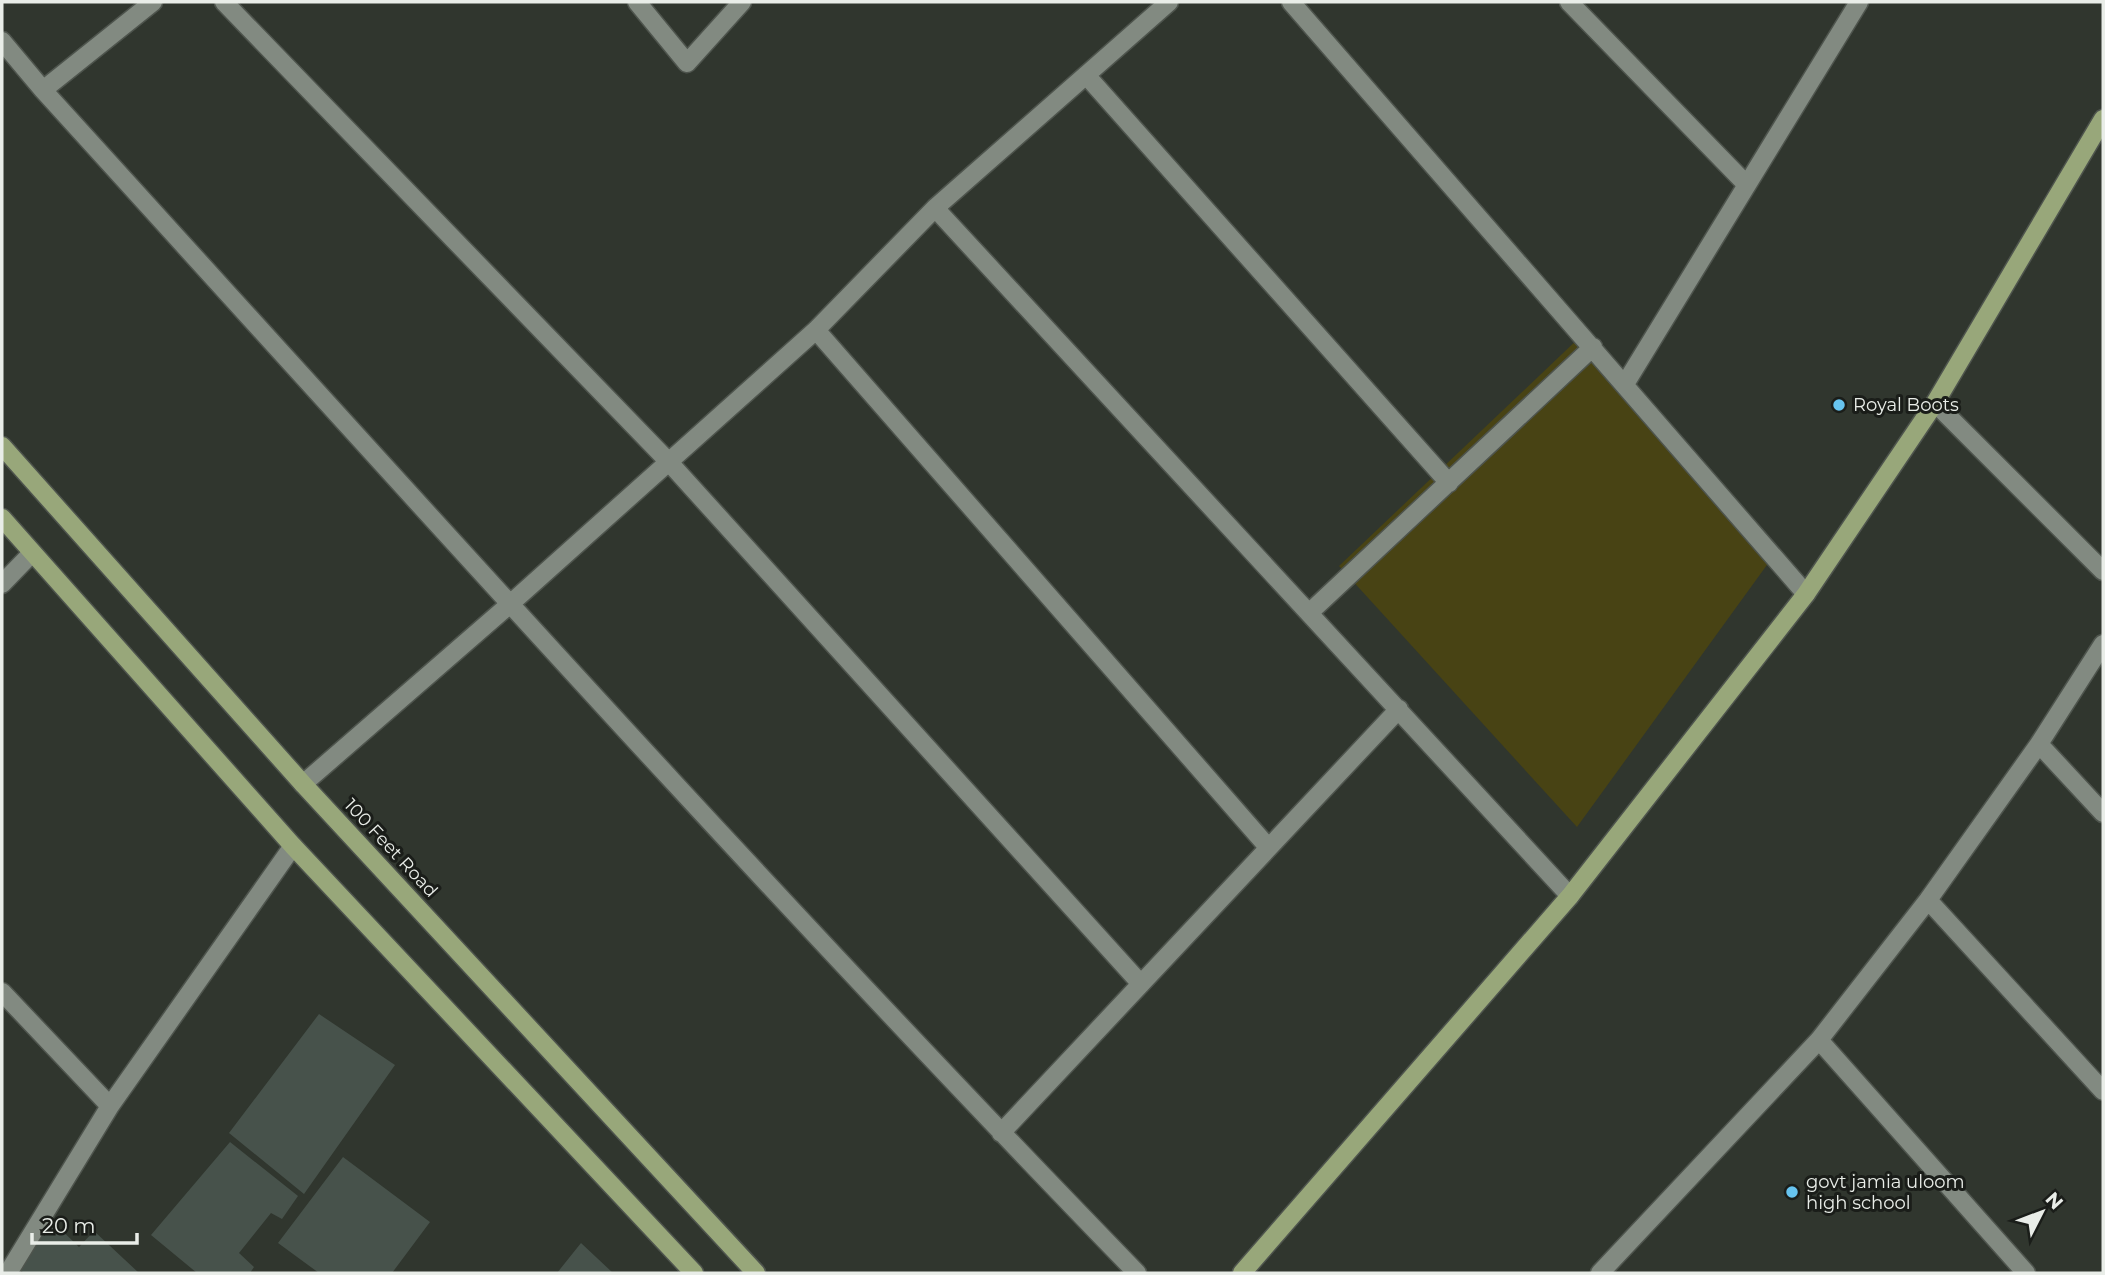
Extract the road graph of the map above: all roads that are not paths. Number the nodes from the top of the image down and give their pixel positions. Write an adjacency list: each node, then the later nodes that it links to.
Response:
1 (153, 2): 11 (street)
2 (224, 2): 20 (street)
3 (637, 2): 4 (street)
4 (742, 2)
5 (1169, 2): 10 (street)
6 (1291, 2): 16 (street)
7 (1569, 2): 13 (street)
8 (1858, 2): 13 (street)
9 (2, 41): 11 (street)
10 (1086, 75): 14 (street); 21 (street)
11 (43, 90): 27 (street)
12 (2103, 119): 18 (main road)
13 (1746, 184): 17 (street)
14 (935, 208): 15 (street); 28 (street)
15 (816, 330): 20 (street); 35 (street)
16 (1593, 346): 17 (street); 21 (street)
17 (1625, 384): 26 (street)
18 (1935, 402): 24 (street); 26 (main road)
19 (2, 446): 32 (main road, 100 Feet Road)
20 (668, 461): 27 (street); 38 (street)
21 (1449, 483): 28 (street)
22 (2, 518): 23 (main road)
23 (32, 553): 25 (street); 34 (main road)
24 (2103, 571)
25 (2, 584)
26 (1806, 594): 36 (main road)
27 (510, 604): 32 (street); 43 (street)
28 (1309, 613): 30 (street)
29 (2103, 644): 31 (street)
30 (1399, 709): 35 (street); 36 (street)
31 (2039, 744): 33 (street); 37 (street)
32 (303, 784): 46 (main road, 100 Feet Road)
33 (2103, 813)
34 (293, 846): 42 (street); 45 (main road)
35 (1268, 847): 38 (street)
36 (1570, 896): 48 (main road)
37 (1928, 900): 40 (street); 41 (street)
38 (1141, 984): 43 (street)
39 (2, 992): 42 (street)
40 (1819, 1040): 49 (street); 50 (street)
41 (2103, 1091)
42 (110, 1106): 44 (street)
43 (1001, 1133): 47 (street)
44 (7, 1271)
45 (694, 1273)
46 (756, 1273)
47 (1137, 1273)
48 (1242, 1273)
49 (1600, 1273)
50 (2026, 1273)

